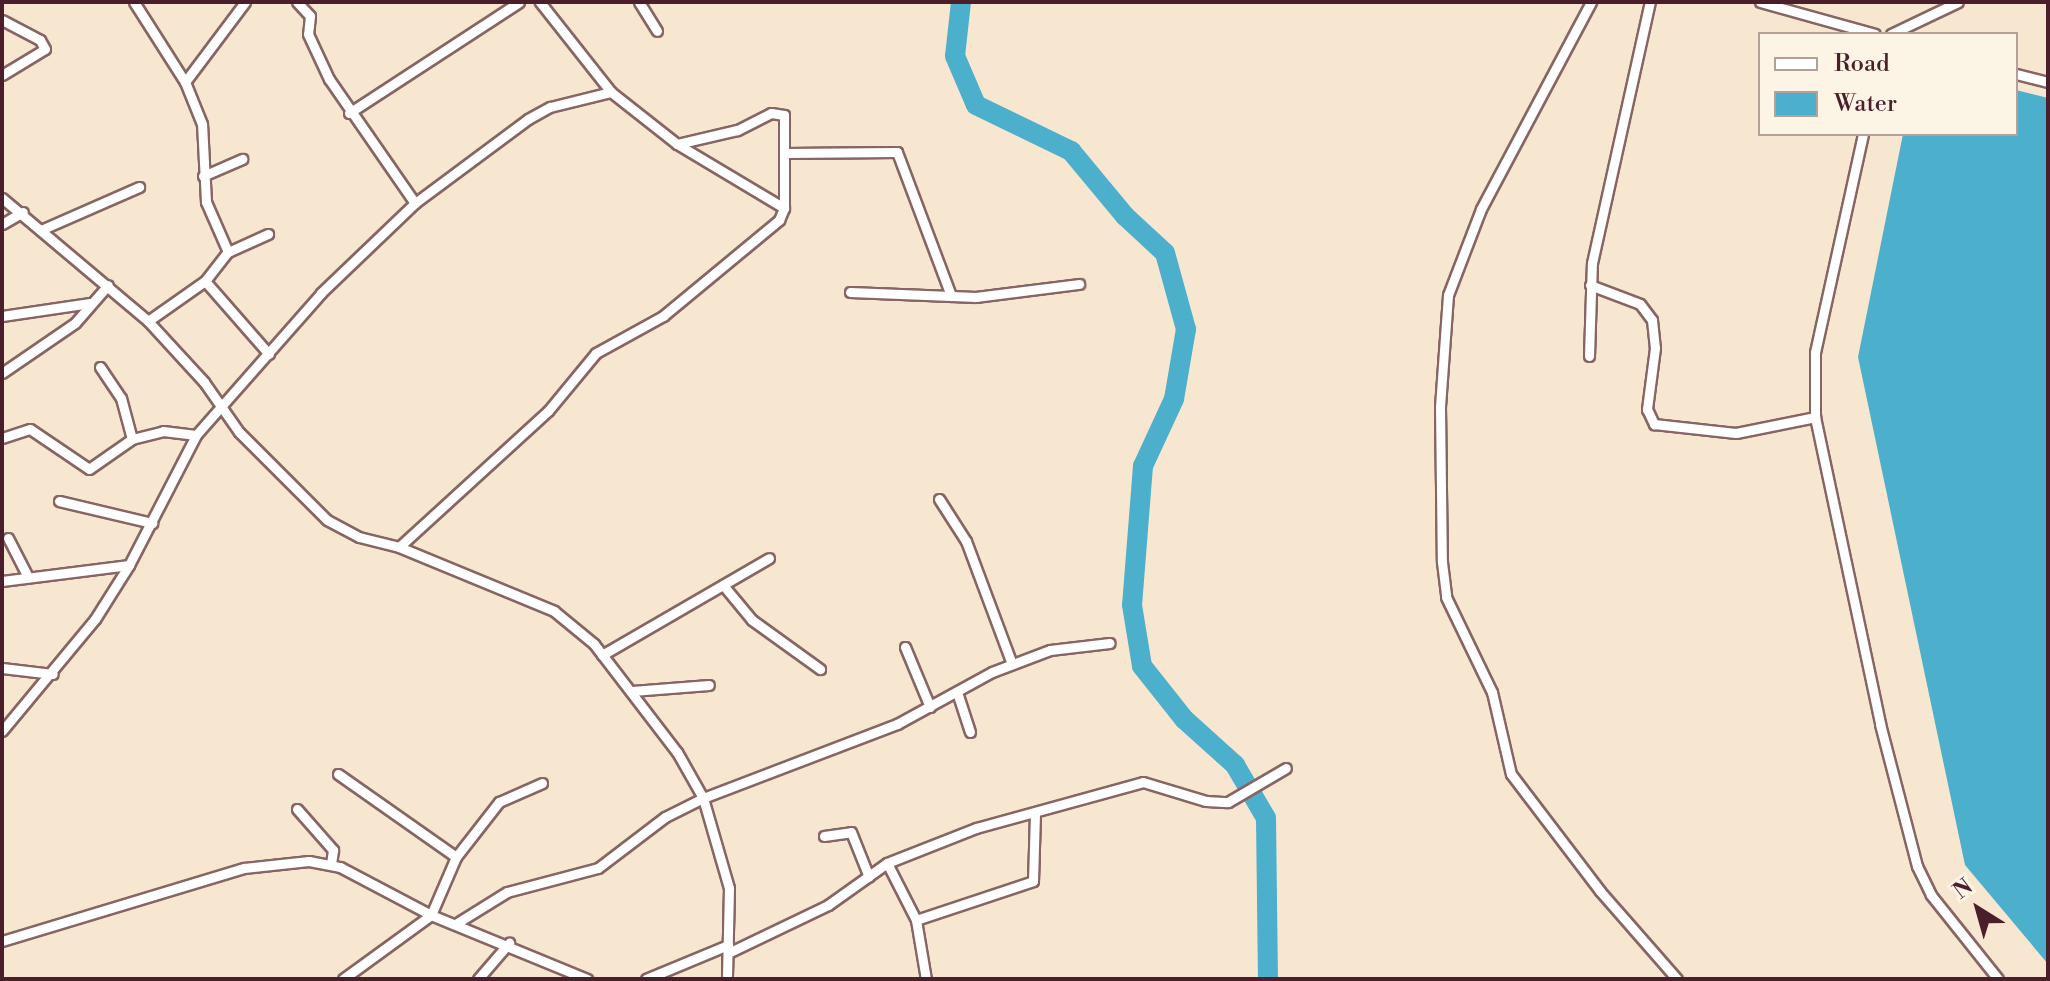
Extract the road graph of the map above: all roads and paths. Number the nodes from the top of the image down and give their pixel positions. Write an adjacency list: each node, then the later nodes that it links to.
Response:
1 (134, 2): 17 (street)
2 (245, 2): 17 (street)
3 (297, 2): 20 (street)
4 (519, 2): 20 (street)
5 (540, 2): 19 (street)
6 (639, 2): 12 (street)
7 (1591, 2): 99 (street)
8 (1650, 2): 38 (street)
9 (1760, 2): 13 (street)
10 (1958, 2): 14 (street)
11 (2, 20): 16 (street)
12 (657, 31)
13 (1868, 32)
14 (1895, 32)
15 (2018, 74): 18 (street)
16 (2, 75)
17 (185, 82): 25 (street)
18 (2048, 82)
19 (611, 92): 22 (street); 28 (street)
20 (349, 113): 28 (street)
21 (1863, 136): 49 (street)
22 (677, 144): 23 (street); 29 (street)
23 (786, 153): 29 (street); 40 (street)
24 (242, 159): 25 (street)
25 (203, 176): 34 (street)
26 (139, 187): 32 (street)
27 (2, 198): 30 (street)
28 (415, 203): 44 (street)
29 (784, 208): 57 (street)
30 (23, 212): 31 (street); 32 (street)
31 (2, 224)
32 (43, 229): 37 (street)
33 (268, 234): 34 (street)
34 (228, 252): 35 (street)
35 (205, 281): 43 (street); 44 (street)
36 (1079, 284): 40 (street)
37 (108, 285): 41 (street); 43 (street)
38 (1590, 285): 45 (street); 49 (street)
39 (850, 292): 40 (street)
40 (951, 296)
41 (90, 303): 42 (street); 47 (street)
42 (2, 316)
43 (148, 321): 48 (street)
44 (269, 354): 48 (street)
45 (1589, 356)
46 (100, 367): 52 (street)
47 (2, 373)
48 (221, 408): 50 (street); 57 (street)
49 (1815, 417): 100 (street)
50 (196, 435): 52 (street); 55 (street)
51 (2, 438): 52 (street)
52 (132, 439)
53 (939, 499): 66 (street)
54 (59, 501): 55 (street)
55 (152, 523): 59 (street)
56 (8, 538): 60 (street)
57 (399, 547): 65 (street)
58 (769, 558): 62 (street)
59 (129, 565): 60 (street); 69 (street)
60 (28, 577): 61 (street)
61 (2, 581)
62 (723, 585): 65 (street); 68 (street)
63 (1110, 643): 66 (street)
64 (905, 647): 73 (street)
65 (602, 655): 71 (street)
66 (1012, 664): 72 (street)
67 (2, 668): 69 (street)
68 (820, 669)
69 (53, 674): 74 (street)
70 (709, 685): 71 (street)
71 (632, 691): 79 (street)
72 (957, 692): 73 (street); 75 (street)
73 (930, 707): 79 (street)
74 (2, 731)
75 (970, 732)
76 (1282, 771): 81 (street)
77 (338, 774): 83 (street)
78 (542, 783): 83 (street)
79 (703, 798): 89 (street); 92 (street)
80 (297, 809): 85 (street)
81 (1035, 813): 84 (street); 88 (street)
82 (824, 836): 86 (street)
83 (456, 857): 87 (street)
84 (887, 863): 86 (street); 88 (street)
85 (331, 864): 87 (street); 90 (street)
86 (869, 877): 92 (street)
87 (431, 915): 89 (street); 93 (street)
88 (916, 920): 98 (street)
89 (457, 923): 91 (street)
90 (2, 941)
91 (509, 943): 94 (street); 95 (street)
92 (728, 949): 96 (street); 97 (street)
93 (343, 979)
94 (478, 979)
95 (587, 979)
96 (646, 979)
97 (727, 979)
98 (926, 979)
99 (1677, 979)
100 (1998, 979)

